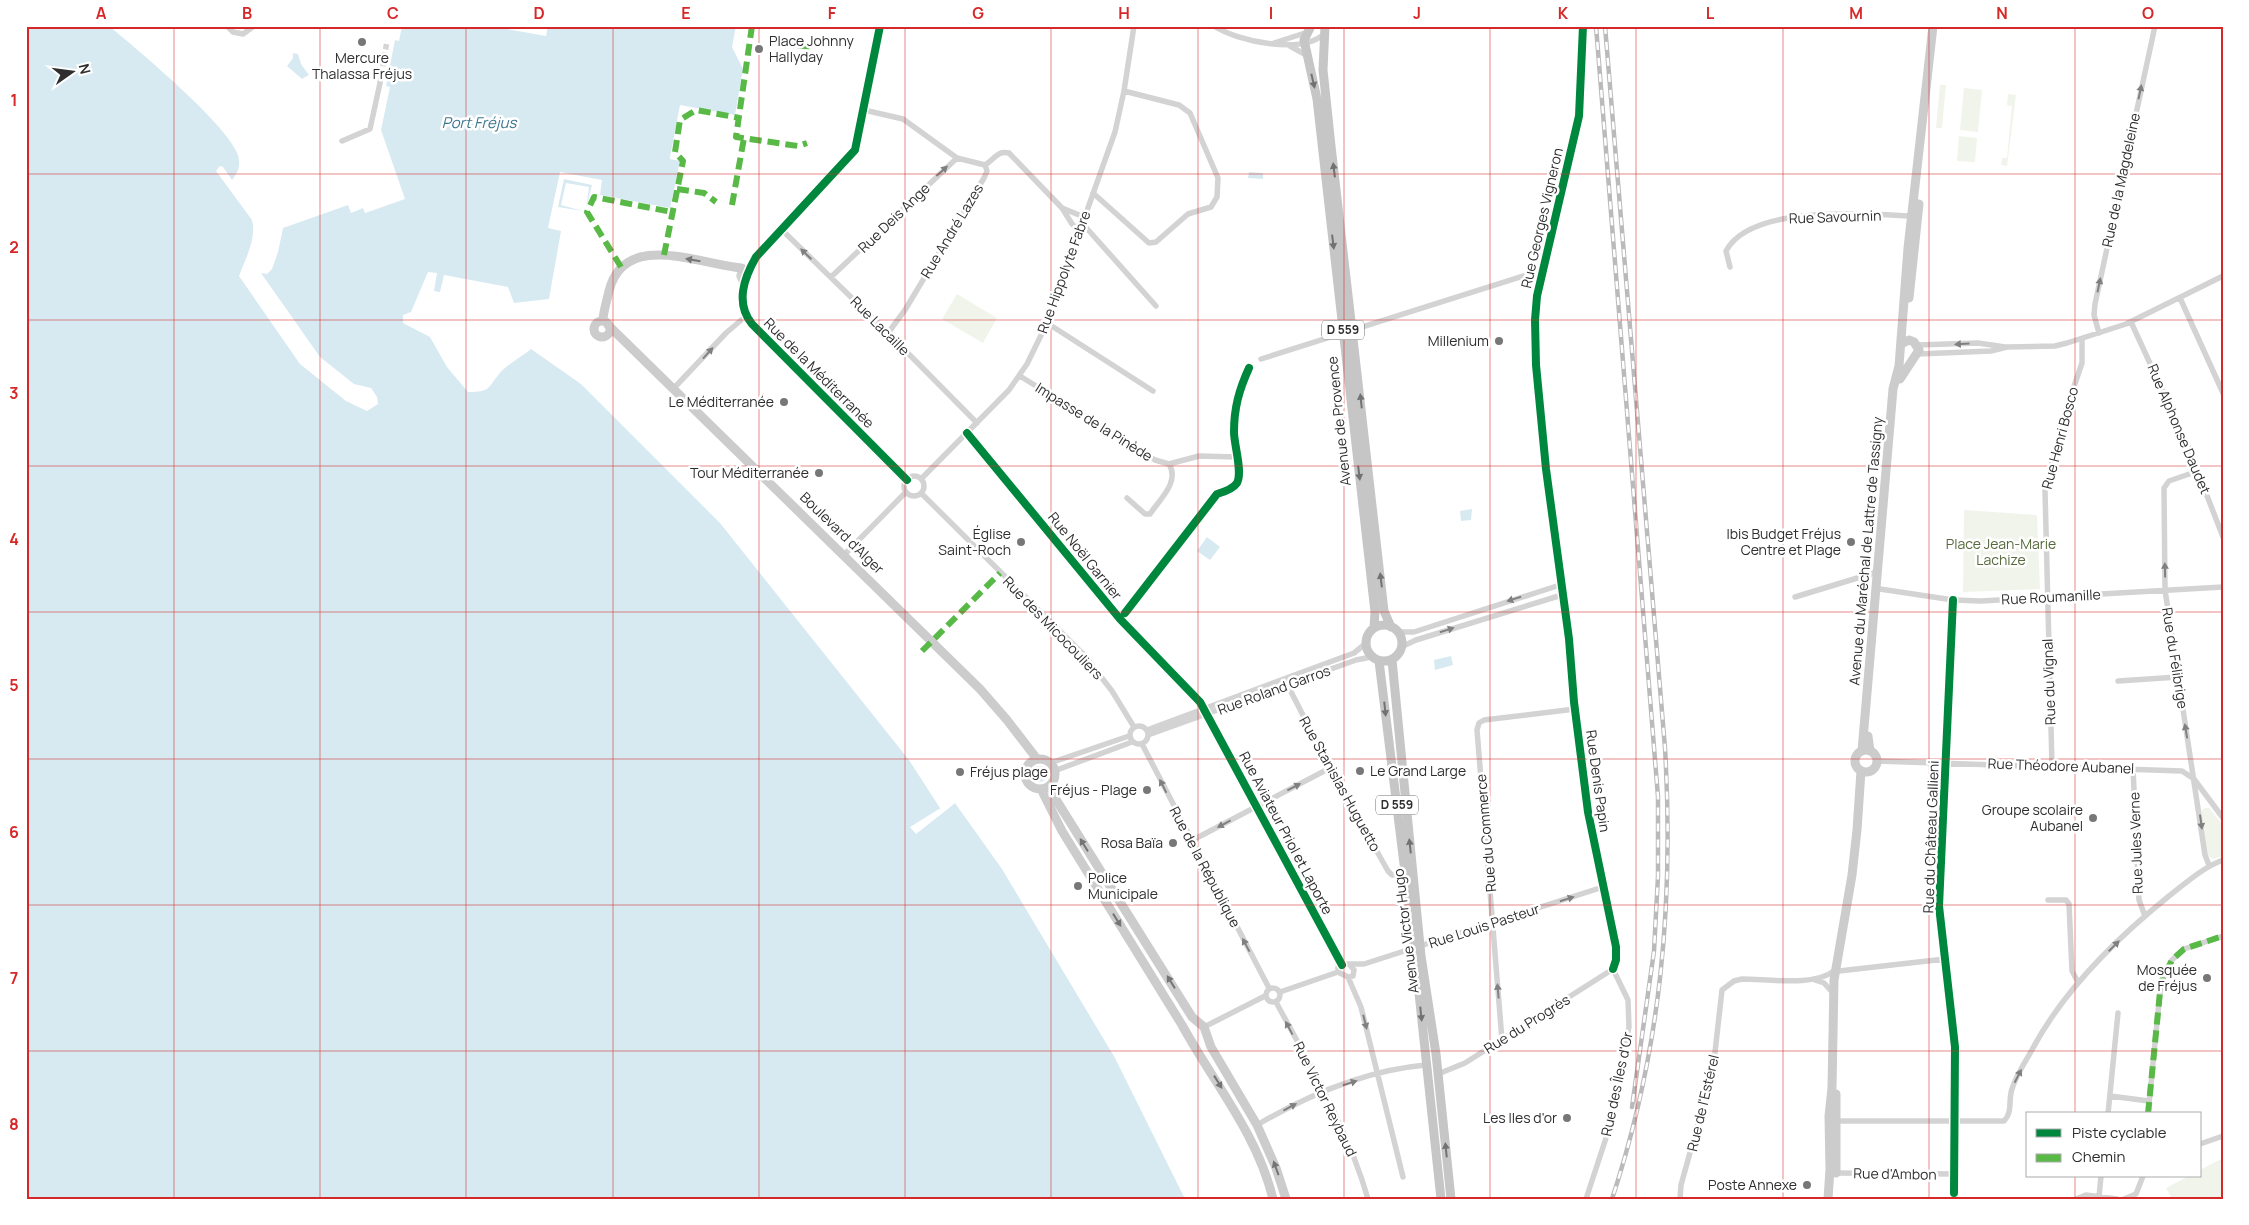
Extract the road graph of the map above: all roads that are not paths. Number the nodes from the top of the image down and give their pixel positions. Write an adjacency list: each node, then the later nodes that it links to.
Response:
1 (227, 26): 2 (street)
2 (254, 26)
3 (880, 26): 18 (main road)
4 (1134, 26): 17 (street, Rue Hippolyte Fabre)
5 (1214, 26): 12 (street)
6 (1583, 26): 30 (street, Rue Georges Vigneron)
7 (1933, 26): 24 (main road, Avenue du Maréchal de Lattre de Tassigny)
8 (1937, 26): 46 (main road, Avenue du Maréchal de Lattre de Tassigny)
9 (2154, 26): 42 (street, Rue de la Magdeleine, one-way to 9)
10 (1308, 30): 12 (street); 13 (main road, Avenue de Provence / D 559)
11 (1325, 30): 13 (street); 39 (main road, Avenue de Provence / D 559, one-way to 11)
12 (1274, 42): 14 (street)
13 (1304, 44): 14 (street); 15 (main road, Avenue de Provence / D 559)
14 (1288, 45): 15 (street)
15 (1306, 55): 41 (main road, Avenue de Provence / D 559, one-way to 41)
16 (380, 83): 19 (street)
17 (1124, 91): 22 (street, Rue Hippolyte Fabre); 22 (street)
18 (864, 110): 20 (street); 26 (main road)
19 (342, 141)
20 (957, 158): 21 (street); 32 (street, Rue Deis Ange, one-way to 20)
21 (985, 165): 23 (street, Rue André Lazes); 40 (street, Rue André Lazes)
22 (1093, 193): 25 (street, Rue Hippolyte Fabre)
23 (1062, 208): 25 (street, Rue André Lazes); 27 (street, Rue André Lazes)
24 (1912, 216): 28 (street, Rue Savournin); 46 (main road, Avenue du Maréchal de Lattre de Tassigny)
25 (1083, 220): 27 (street, Rue Hippolyte Fabre); 34 (street)
26 (782, 230): 29 (main road); 32 (street, Rue Lacaille, one-way to 26)
27 (1079, 230): 38 (street, Rue Hippolyte Fabre)
28 (1730, 266)
29 (744, 270): 35 (street, Rue de la Méditerranée); 37 (main road, one-way to 37)
30 (1542, 270): 39 (street); 65 (street, Rue Georges Vigneron)
31 (2223, 276): 33 (street)
32 (831, 278): 40 (street, Rue Lacaille)
33 (2180, 298): 36 (street); 51 (street)
34 (1156, 306)
35 (746, 316): 49 (street, one-way to 35); 58 (street, Rue de la Méditerranée)
36 (2131, 322): 42 (street); 56 (street, Rue Alphonse Daudet)
37 (606, 323): 43 (main road, Boulevard d'Alger); 44 (main road); 44 (main road)
38 (1047, 323): 48 (street, Rue Hippolyte Fabre); 50 (street)
39 (1352, 329): 41 (street); 74 (main road, Avenue de Provence / D 559, one-way to 39)
40 (888, 332): 52 (street, Rue Lacaille)
41 (1343, 332): 47 (street); 73 (main road, Avenue de Provence / D 559, one-way to 73)
42 (2099, 333): 45 (street)
43 (619, 335): 44 (main road); 49 (main road, Boulevard d'Alger)
44 (606, 336)
45 (2082, 339): 46 (street); 71 (street, Rue Henri Bosco)
46 (1909, 349): 64 (main road, Avenue du Maréchal de Lattre de Tassigny); 67 (main road, Avenue du Maréchal de Lattre de Tassigny)
47 (1261, 359)
48 (1020, 376): 52 (street, Rue Hippolyte Fabre); 55 (street, Impasse de la Pinède)
49 (674, 388): 63 (main road, Boulevard d'Alger)
50 (1153, 391)
51 (2223, 393)
52 (977, 423): 53 (street, Rue Hippolyte Fabre)
53 (967, 433): 57 (street, Rue Hippolyte Fabre); 83 (street, Rue Noël Garnier)
54 (1237, 457): 55 (street, Impasse de la Pinède)
55 (1169, 464): 61 (street, Impasse de la Pinède)
56 (2198, 471): 62 (street, Rue Alphonse Daudet); 68 (street, Rue du Félibrige, one-way to 56)
57 (920, 479): 58 (street); 60 (street)
58 (907, 480): 59 (street)
59 (906, 492): 60 (street); 63 (street)
60 (921, 493): 84 (street, Rue des Micocouliers)
61 (1127, 498)
62 (2223, 537)
63 (844, 555): 89 (main road, Boulevard d'Alger)
64 (1877, 572): 70 (street); 88 (main road, Avenue du Maréchal de Lattre de Tassigny)
65 (1560, 584): 69 (street, Rue Georges Vigneron); 74 (street, one-way to 74)
66 (2223, 587): 68 (street, Rue Roumanille)
67 (1880, 589): 72 (street, Rue Roumanille); 88 (main road, Avenue du Maréchal de Lattre de Tassigny)
68 (2165, 590): 71 (street, Rue Roumanille); 79 (street, Rue du Félibrige)
69 (1562, 595): 76 (street, one-way to 69); 82 (street, Rue Denis Papin)
70 (1795, 597)
71 (2047, 598): 72 (street, Rue Roumanille); 92 (street, Rue du Vignal)
72 (1953, 600): 91 (street, Rue du Château Gallieni)
73 (1374, 628): 74 (main road); 75 (main road)
74 (1394, 629): 76 (main road)
75 (1366, 644): 77 (main road); 81 (street, Rue Roland Garros)
76 (1401, 647): 78 (main road)
77 (1375, 659): 78 (main road); 81 (street, Rue Roland Garros); 105 (main road, Avenue Victor Hugo / D 559, one-way to 105)
78 (1392, 660): 111 (main road, Avenue Victor Hugo / D 559, one-way to 78)
79 (2178, 677): 80 (street); 97 (street, Rue du Félibrige, one-way to 79)
80 (2118, 681)
81 (1286, 682): 83 (street, Rue Roland Garros); 94 (street, Rue Stanislas Huguetto)
82 (1575, 709): 106 (street, Rue Denis Papin); 109 (street, Rue du Commerce)
83 (1206, 711): 85 (street, Rue Roland Garros); 100 (street, Rue Aviateur Priol et Laporte)
84 (1134, 727): 85 (street); 86 (street)
85 (1148, 732): 87 (street)
86 (1130, 739): 87 (street); 93 (street); 93 (street)
87 (1142, 744): 102 (street, Rue de la République, one-way to 87)
88 (1866, 751): 90 (main road); 96 (main road)
89 (1037, 759): 93 (main road); 99 (main road)
90 (1876, 761): 91 (street, Rue Théodore Aubanel); 96 (main road)
91 (1946, 762): 92 (street, Rue Théodore Aubanel); 112 (street, Rue du Château Gallieni)
92 (2052, 766): 95 (street, Rue Théodore Aubanel)
93 (1052, 767): 98 (main road)
94 (1330, 768): 100 (street, one-way to 94); 105 (street, Rue Stanislas Huguetto)
95 (2133, 768): 97 (street, Rue Théodore Aubanel); 108 (street, Rue Jules Verne)
96 (1865, 771): 117 (main road)
97 (2194, 779): 101 (street); 104 (street, Rue du Félibrige, one-way to 104)
98 (1050, 785): 99 (main road); 129 (main road, one-way to 98)
99 (1041, 789): 130 (main road, one-way to 130)
100 (1257, 806): 102 (street, one-way to 102); 114 (street, Rue Aviateur Priol et Laporte)
101 (2223, 818)
102 (1191, 841): 123 (street, Rue de la République, one-way to 102)
103 (2223, 860): 104 (street)
104 (2209, 865): 108 (street)
105 (1406, 874): 111 (main road, Avenue Victor Hugo / D 559)
106 (1603, 887): 109 (street, Rue Louis Pasteur, one-way to 106); 116 (street, Rue Denis Papin)
107 (2048, 900): 122 (street)
108 (2144, 916): 122 (street, one-way to 108)
109 (1492, 923): 111 (street, Rue Louis Pasteur); 131 (street, Rue du Commerce, one-way to 109)
110 (2223, 936): 138 (street)
111 (1417, 947): 113 (street, Rue Louis Pasteur); 133 (main road, Avenue Victor Hugo / D 559, one-way to 133); 135 (main road, Avenue Victor Hugo / D 559)
112 (1945, 959): 117 (street); 142 (street, Rue du Château Gallieni)
113 (1364, 964): 115 (street, Rue Louis Pasteur); 119 (street, Rue Louis Pasteur)
114 (1342, 965): 115 (street, Rue Louis Pasteur); 118 (street)
115 (1350, 965): 119 (street)
116 (1613, 969): 131 (street, Rue du Progrès); 158 (street, Rue des Îles d'Or)
117 (1837, 970): 121 (street); 125 (main road); 141 (main road)
118 (1338, 972): 120 (street); 124 (street)
119 (1355, 973): 120 (street, Rue Louis Pasteur)
120 (1348, 977): 134 (street, one-way to 134)
121 (1815, 980): 125 (street); 159 (street, Rue de l'Estérel)
122 (2078, 982): 142 (street, one-way to 122)
123 (1270, 988): 124 (street); 126 (street)
124 (1280, 992): 127 (street)
125 (1834, 994): 160 (main road)
126 (1265, 996): 127 (street); 129 (street)
127 (1276, 1002): 136 (street, Rue Victor Reybaud, one-way to 127)
128 (2118, 1014): 137 (street)
129 (1202, 1028): 130 (main road); 132 (main road); 143 (main road)
130 (1185, 1031): 132 (main road)
131 (1502, 1040): 135 (street, Rue du Progrès)
132 (1192, 1042): 153 (main road, one-way to 153)
133 (1426, 1065): 134 (street); 156 (main road, Avenue Victor Hugo / D 559)
134 (1377, 1074): 136 (street, one-way to 134); 148 (street)
135 (1438, 1074): 157 (main road, Avenue Victor Hugo / D 559, one-way to 135)
136 (1323, 1091): 143 (street, one-way to 136); 155 (street, Rue Victor Reybaud)
137 (2110, 1096): 138 (street); 139 (street)
138 (2149, 1101): 140 (street)
139 (2108, 1112)
140 (2148, 1112)
141 (1836, 1121): 142 (street); 146 (main road)
142 (1955, 1121): 147 (street, Rue du Château Gallieni)
143 (1257, 1125): 154 (main road, one-way to 143)
144 (2223, 1136): 145 (street)
145 (2202, 1143)
146 (1836, 1173): 147 (street, Rue d'Ambon); 161 (main road)
147 (1954, 1174): 151 (street, Rue du Château Gallieni)
148 (1403, 1177)
149 (2101, 1178): 152 (street)
150 (2142, 1178): 164 (street)
151 (1954, 1193)
152 (2098, 1196): 162 (street); 163 (street)
153 (1273, 1199)
154 (1286, 1199)
155 (1368, 1199)
156 (1441, 1199)
157 (1451, 1199)
158 (1586, 1199)
159 (1680, 1199)
160 (1828, 1199)
161 (1834, 1199)
162 (2076, 1199)
163 (2117, 1199)
164 (2124, 1199)

